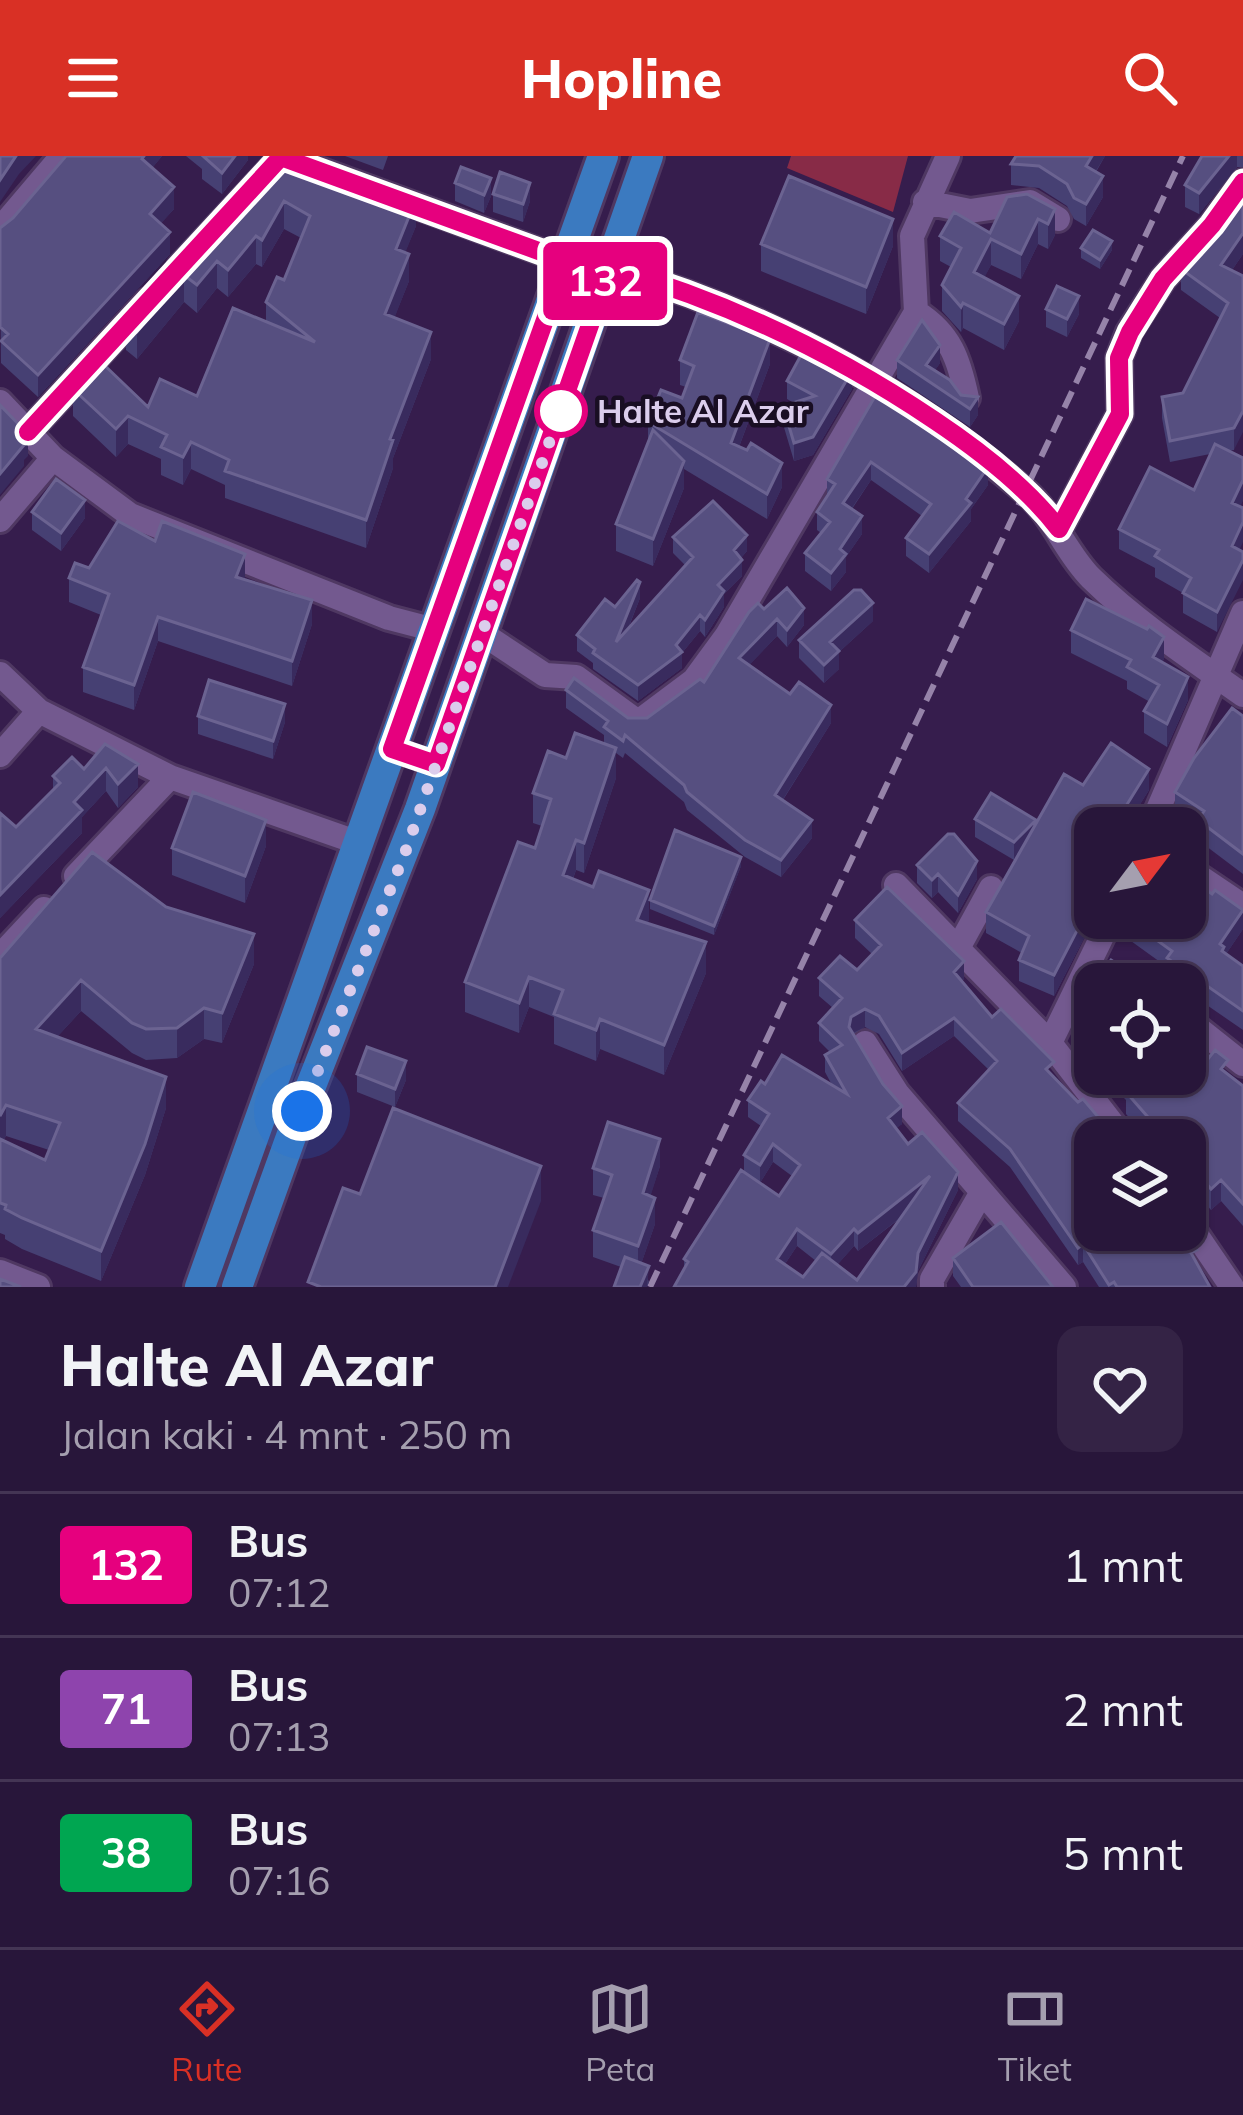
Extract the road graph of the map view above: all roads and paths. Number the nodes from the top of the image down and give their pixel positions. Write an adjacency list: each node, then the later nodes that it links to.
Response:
1 (62, 156): 9 (street)
2 (280, 156): 10 (street); 16 (street)
3 (603, 156): 10 (main road)
4 (648, 156): 11 (main road)
5 (948, 156): 7 (street)
6 (1243, 182): 19 (street)
7 (925, 202): 8 (street); 12 (street)
8 (1058, 219)
9 (0, 229)
10 (566, 261): 21 (main road)
11 (610, 268): 13 (street); 22 (main road)
12 (916, 312): 13 (street); 14 (street)
13 (875, 380): 19 (street); 22 (street)
14 (967, 398)
15 (0, 403): 16 (street)
16 (28, 432): 17 (street)
17 (53, 458): 18 (street); 21 (street)
18 (0, 520)
19 (1059, 529): 24 (street)
20 (1243, 613): 24 (street)
21 (435, 631): 27 (main road)
22 (483, 634): 29 (main road)
23 (0, 674): 26 (street)
24 (1217, 677): 25 (street); 31 (street)
25 (1243, 695)
26 (39, 711): 28 (street); 30 (street)
27 (392, 749): 29 (main road); 32 (main road)
28 (0, 754)
29 (436, 764): 50 (main road)
30 (170, 777): 32 (street); 39 (street)
31 (1159, 807)
32 (358, 843): 49 (main road)
33 (1206, 881): 36 (street)
34 (896, 885): 38 (street)
35 (992, 888): 38 (street)
36 (1243, 907)
37 (1108, 939): 42 (street)
38 (957, 950): 42 (street)
39 (0, 956)
40 (1206, 1035): 43 (street)
41 (865, 1043): 45 (street)
42 (1050, 1043): 44 (street)
43 (1243, 1064)
44 (1109, 1119)
45 (982, 1192): 51 (street); 52 (street)
46 (1206, 1249): 53 (street)
47 (0, 1272): 48 (street)
48 (38, 1287)
49 (200, 1287)
50 (237, 1287)
51 (932, 1287)
52 (1064, 1287)
53 (1232, 1287)

